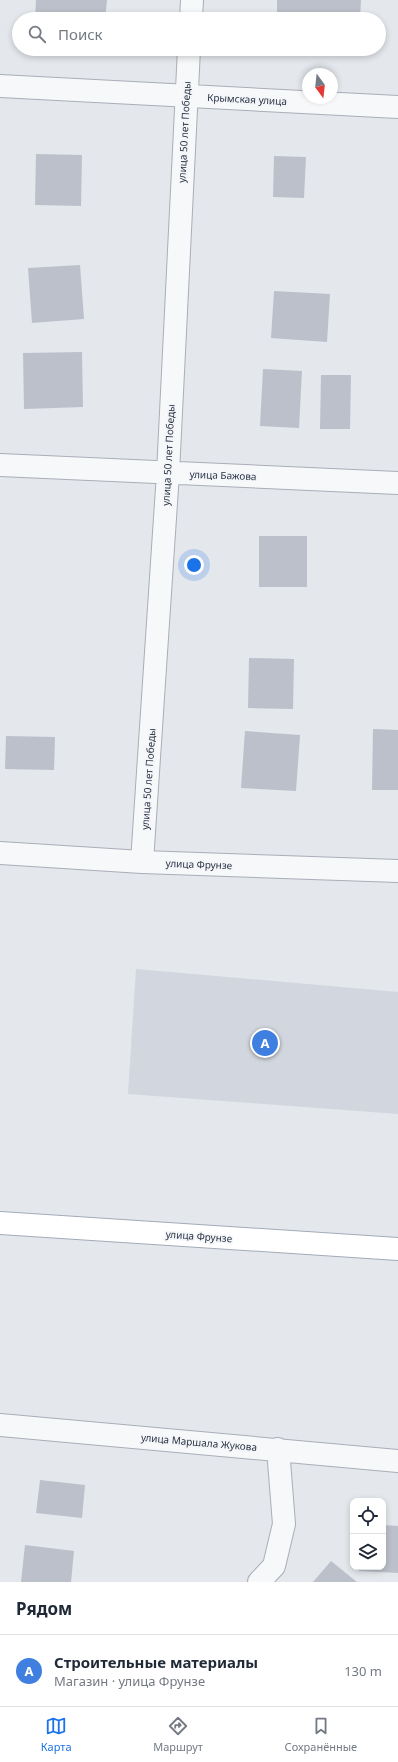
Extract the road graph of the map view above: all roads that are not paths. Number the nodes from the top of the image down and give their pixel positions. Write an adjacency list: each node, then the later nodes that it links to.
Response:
1 (192, 0): 2 (street)
2 (191, 12)
3 (188, 56): 5 (street, улица 50 лет Победы)
4 (0, 86): 5 (street, Крымская улица)
5 (185, 96): 6 (street, Крымская улица); 8 (street, улица 50 лет Победы)
6 (398, 107)
7 (0, 465): 8 (street, улица Бажова)
8 (168, 473): 9 (street, улица Бажова); 11 (street, улица 50 лет Победы)
9 (398, 483)
10 (0, 853): 11 (street, улица Фрунзе)
11 (142, 862): 12 (street, улица Фрунзе)
12 (398, 871)
13 (0, 1223): 14 (main road, улица Фрунзе)
14 (398, 1249)
15 (0, 1425): 16 (street, улица Маршала Жукова)
16 (278, 1449): 17 (street, улица Маршала Жукова); 18 (street)
17 (398, 1461)
18 (259, 1582)

